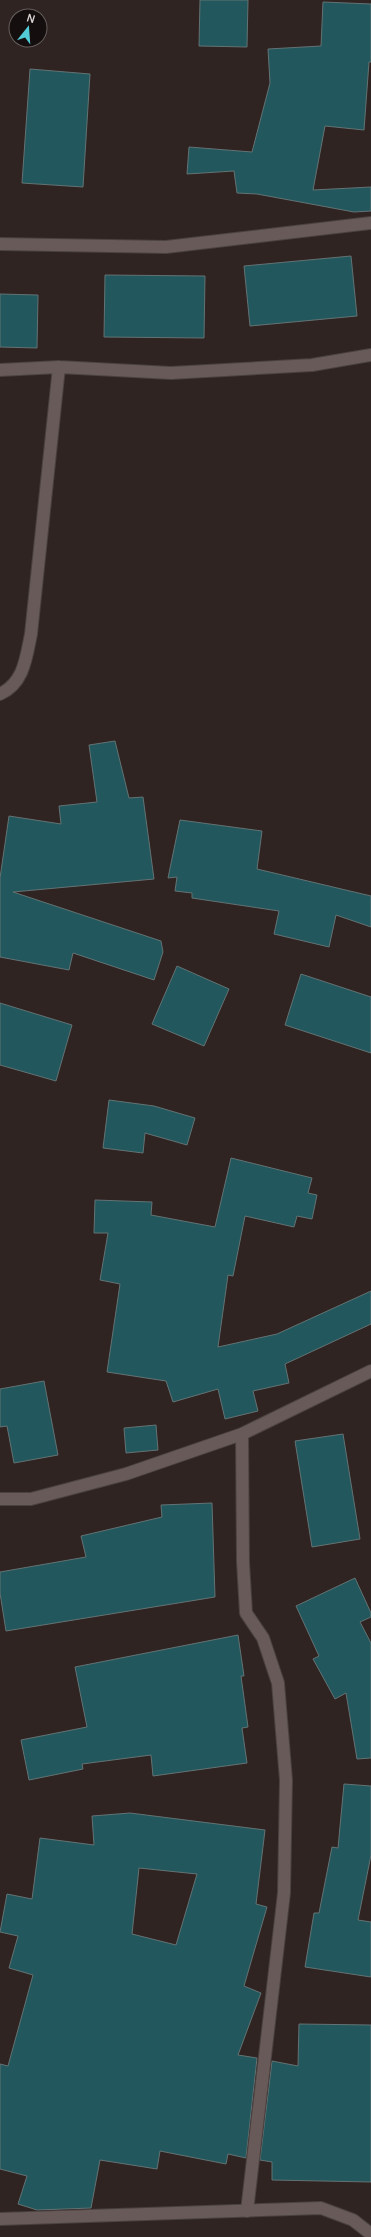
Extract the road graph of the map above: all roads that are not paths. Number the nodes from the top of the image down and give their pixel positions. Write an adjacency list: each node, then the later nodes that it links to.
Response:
1 (371, 223): 2 (street)
2 (0, 244)
3 (371, 355): 4 (street)
4 (59, 367): 5 (street); 6 (street)
5 (0, 370)
6 (0, 694)
7 (371, 1371): 8 (street)
8 (242, 1434): 9 (street); 10 (street)
9 (0, 1499)
10 (247, 2211): 11 (street); 12 (street)
11 (0, 2219)
12 (371, 2234)

